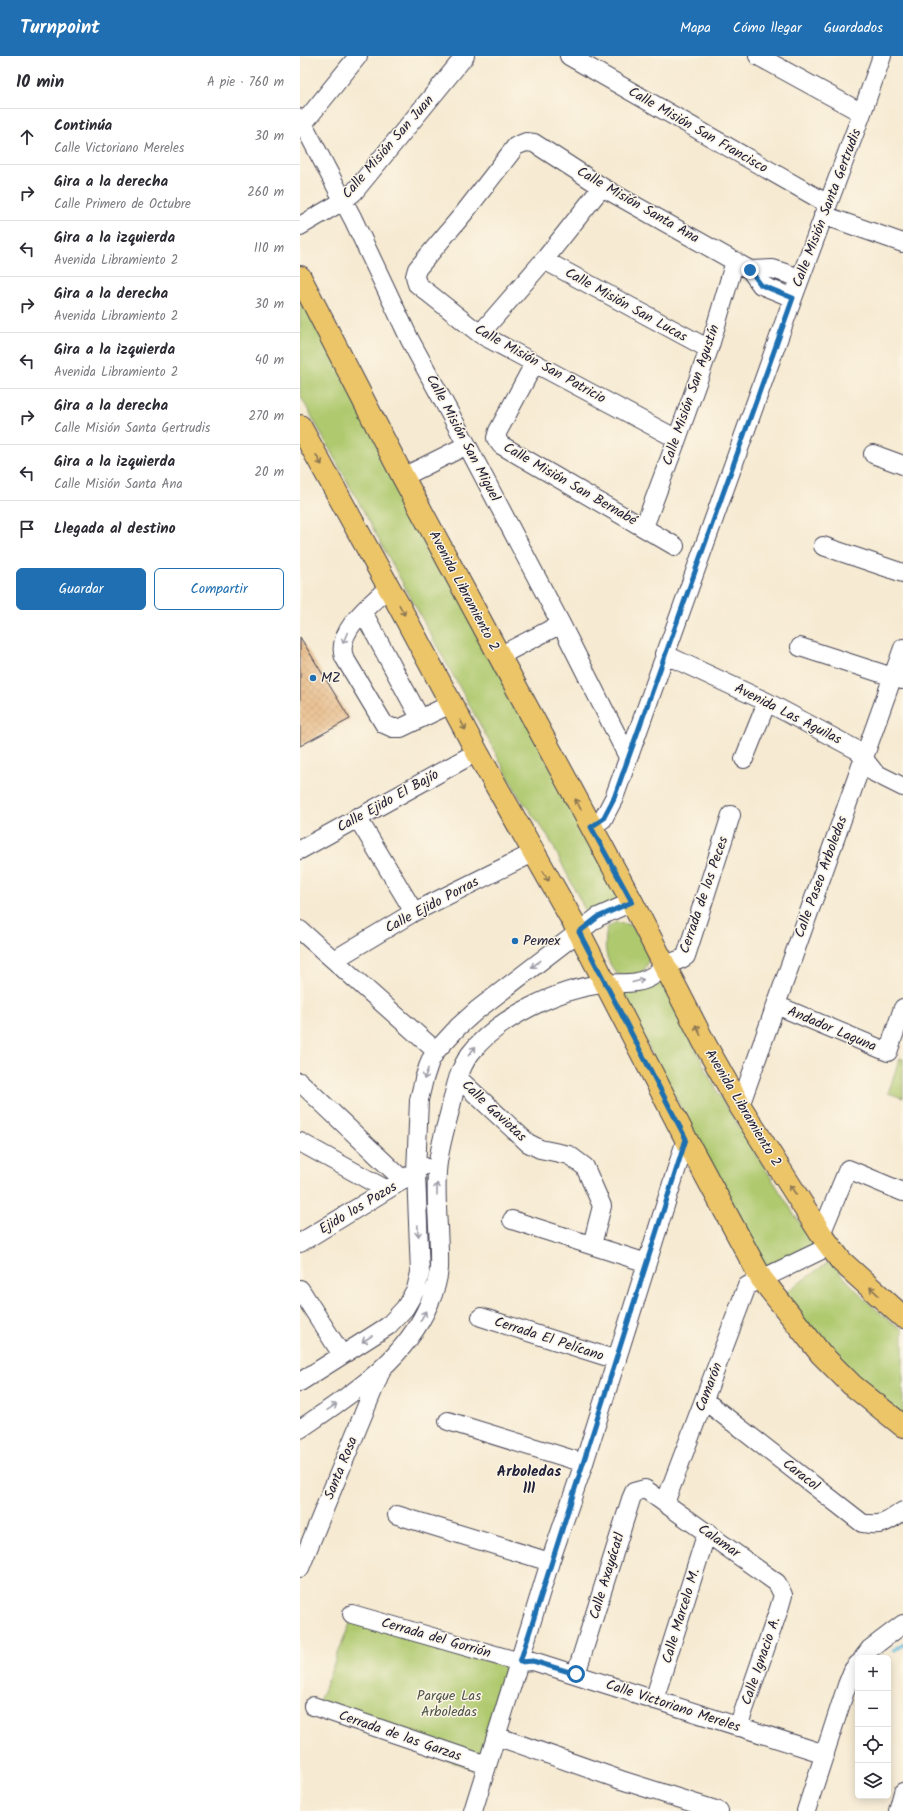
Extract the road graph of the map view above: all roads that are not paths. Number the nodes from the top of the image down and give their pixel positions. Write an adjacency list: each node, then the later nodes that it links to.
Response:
1 (358, 56): 8 (street)
2 (465, 56): 10 (street, Calle Misión San Juan)
3 (569, 56): 11 (street, Calle Misión San Francisco)
4 (758, 56): 6 (street)
5 (882, 56): 7 (street, Calle Misión Santa Gertrudis)
6 (778, 61): 7 (street)
7 (862, 113): 11 (street, Calle Misión Santa Gertrudis)
8 (302, 121): 10 (street, Calle Misión San Miguel)
9 (602, 187): 14 (street); 15 (street, Calle Misión Santa Ana); 16 (street, Calle Misión Santa Ana)
10 (342, 201): 12 (street, Calle Misión San Juan); 25 (street, Calle Misión San Miguel)
11 (826, 209): 13 (street, Calle Misión San Francisco); 18 (street, Calle Misión Santa Gertrudis)
12 (300, 226)
13 (903, 243)
14 (544, 260): 20 (street); 21 (street, Calle Misión San Lucas)
15 (743, 265): 18 (street); 19 (street, Calle Misión Santa Ana); 21 (street, Calle Misión San Agustín)
16 (415, 276): 20 (street, Calle Misión San Patricio)
17 (300, 277): 28 (main road, Avenida Libramiento 2)
18 (800, 278): 19 (street, Calle Misión Santa Gertrudis)
19 (793, 298): 38 (street, Calle Misión Santa Gertrudis)
20 (480, 334): 22 (street, Calle Misión San Patricio)
21 (709, 349): 24 (street, Calle Misión San Agustín)
22 (534, 364): 24 (street, Calle Misión San Patricio); 29 (street, Calle Misión San Bernabé)
23 (302, 435): 33 (main road, one-way to 33)
24 (677, 439): 29 (street, Calle Misión San Agustín)
25 (467, 445): 28 (street); 35 (street, Calle Misión San Miguel)
26 (873, 454): 27 (street)
27 (903, 465)
28 (403, 477): 39 (main road, Avenida Libramiento 2)
29 (644, 527): 30 (street, Calle Misión San Bernabé)
30 (675, 546)
31 (823, 546): 32 (street)
32 (903, 573)
33 (388, 588): 34 (street); 42 (main road, one-way to 42)
34 (363, 612): 43 (street); 43 (street, one-way to 43)
35 (561, 624): 39 (street); 45 (street, Calle Misión San Miguel)
36 (800, 646): 40 (street)
37 (903, 648): 40 (street, Calle Paseo Arboledas)
38 (664, 654): 41 (street, Avenida Las Aguilas); 45 (street, Calle Misión Santa Gertrudis)
39 (499, 656): 51 (main road, Avenida Libramiento 2, one-way to 39)
40 (897, 678): 47 (street, Calle Paseo Arboledas)
41 (767, 702): 46 (street); 47 (street, Avenida Las Aguilas)
42 (451, 704): 43 (street); 44 (main road, one-way to 44)
43 (420, 718)
44 (477, 752): 50 (street, Calle Ejido El Bajío); 53 (main road)
45 (628, 757): 51 (street, Calle Misión Santa Gertrudis)
46 (744, 759)
47 (865, 759): 48 (street, Avenida Las Aguilas); 61 (street, Calle Paseo Arboledas)
48 (903, 787)
49 (731, 815): 59 (street, Cerrada de los Peces)
50 (357, 817): 52 (street, Calle Ejido El Bajío); 55 (street)
51 (591, 827): 54 (main road, Avenida Libramiento 2)
52 (300, 850)
53 (533, 853): 55 (street, Calle Ejido Porras); 57 (main road, one-way to 57)
54 (632, 902): 57 (street); 59 (main road, Avenida Libramiento 2)
55 (414, 912): 58 (street, Calle Ejido Porras)
56 (300, 930): 58 (street)
57 (579, 932): 60 (main road); 63 (street, one-way to 63)
58 (334, 960): 63 (street)
59 (666, 965): 60 (street, one-way to 59); 66 (main road, Avenida Libramiento 2, one-way to 59)
60 (604, 984): 64 (street, one-way to 60); 67 (main road)
61 (776, 1005): 62 (street, Andador Laguna); 66 (street, Calle Paseo Arboledas)
62 (903, 1008)
63 (436, 1051): 70 (street, one-way to 70)
64 (458, 1078): 69 (street); 76 (street, Calle Gaviotas)
65 (300, 1082): 70 (street)
66 (740, 1106): 74 (main road, Avenida Libramiento 2, one-way to 66)
67 (686, 1139): 77 (street); 78 (main road)
68 (300, 1142): 71 (street)
69 (439, 1152): 70 (street, Ejido los Pozos); 84 (street, one-way to 69)
70 (409, 1176): 71 (street, Ejido los Pozos); 82 (street, one-way to 82)
71 (387, 1190): 75 (street, Ejido los Pozos)
72 (903, 1192): 74 (street)
73 (512, 1220): 76 (street)
74 (826, 1240): 78 (street); 80 (main road, Avenida Libramiento 2, one-way to 74)
75 (300, 1243)
76 (592, 1245): 77 (street)
77 (647, 1263): 83 (street)
78 (761, 1278): 86 (street, Camarón); 88 (main road)
79 (300, 1289): 82 (street)
80 (903, 1316)
81 (481, 1317): 83 (street, Cerrada El Pelícano)
82 (342, 1355): 85 (street)
83 (617, 1360): 90 (street)
84 (382, 1369): 89 (street, one-way to 84); 97 (street, Santa Rosa)
85 (300, 1382)
86 (704, 1400): 92 (street, Camarón); 93 (street, Caracol)
87 (448, 1421): 90 (street)
88 (903, 1426)
89 (300, 1429)
90 (584, 1463): 96 (street)
91 (649, 1492): 92 (street, Calamar); 104 (street, Calle Axayácatl)
92 (665, 1503): 95 (street, Calamar)
93 (903, 1511)
94 (397, 1515): 96 (street)
95 (707, 1532): 98 (street, Calamar); 105 (street, Calle Marcelo M.)
96 (550, 1562): 102 (street)
97 (301, 1566)
98 (783, 1595): 107 (street, Calle Ignacio A.)
99 (352, 1614): 102 (street, Cerrada del Gorrión)
100 (903, 1624): 101 (street)
101 (865, 1655)
102 (520, 1662): 104 (street, Calle Victoriano Mereles); 108 (street)
103 (855, 1672): 109 (street)
104 (576, 1674): 105 (street, Calle Victoriano Mereles)
105 (654, 1700): 107 (street, Calle Victoriano Mereles)
106 (314, 1706): 110 (street, Cerrada de las Garzas)
107 (738, 1727): 109 (street, Calle Victoriano Mereles)
108 (496, 1736): 110 (street); 113 (street)
109 (825, 1754): 114 (street)
110 (487, 1765): 112 (street)
111 (903, 1792): 115 (street)
112 (473, 1811)
113 (720, 1811)
114 (806, 1811)
115 (898, 1811)

